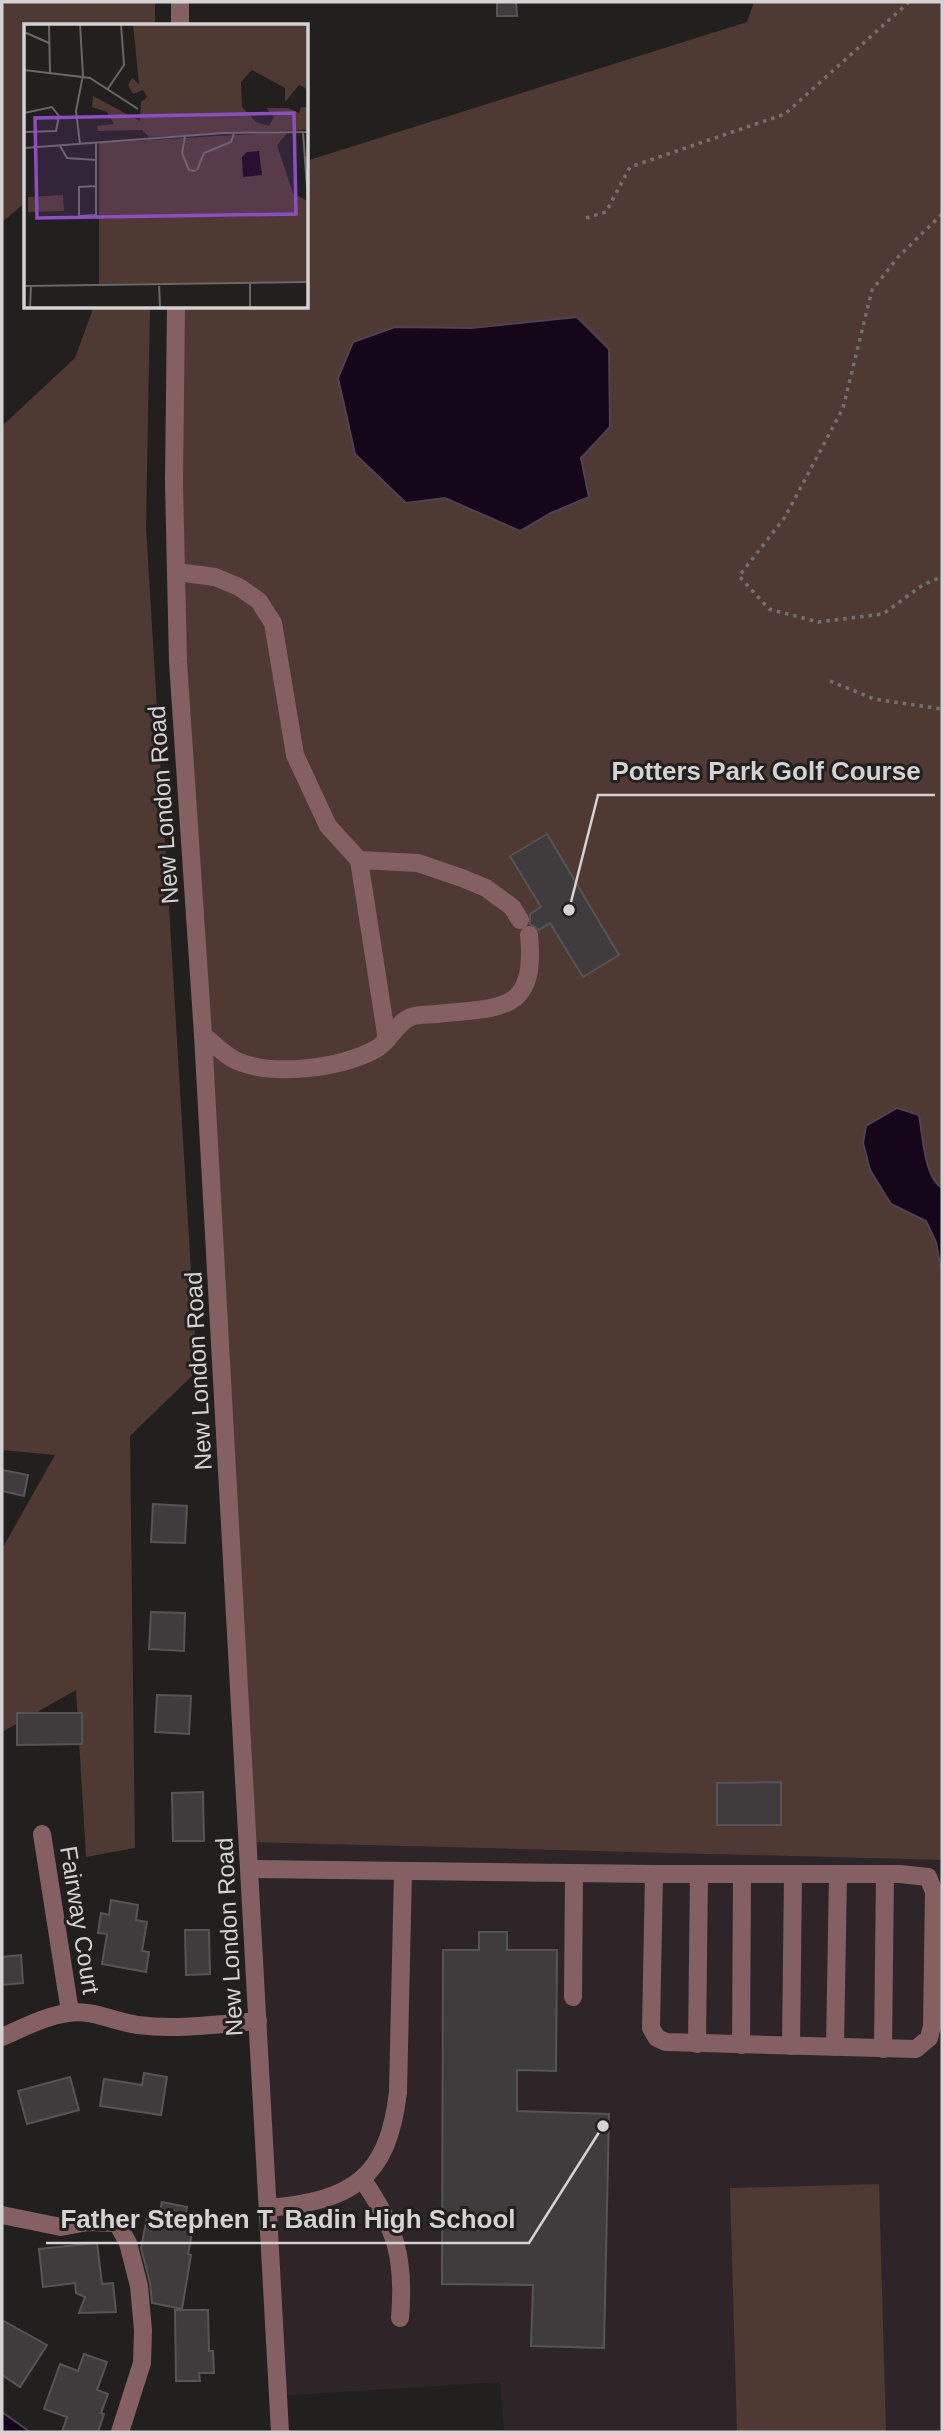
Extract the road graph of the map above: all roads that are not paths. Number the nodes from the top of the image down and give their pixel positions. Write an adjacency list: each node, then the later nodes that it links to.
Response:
1 (180, 2): 2 (street)
2 (180, 24)
3 (176, 308): 4 (street, New London Road)
4 (177, 572): 5 (street); 6 (street, New London Road)
5 (359, 860): 7 (street); 7 (street)
6 (203, 1035): 7 (street); 9 (street, New London Road)
7 (387, 1040)
8 (42, 1834): 19 (street, Fairway Court)
9 (250, 1869): 10 (street); 20 (street, New London Road)
10 (403, 1871): 11 (street); 27 (street)
11 (574, 1874): 12 (street); 18 (street)
12 (654, 1874): 13 (street); 22 (street)
13 (699, 1874): 14 (street); 22 (street)
14 (742, 1874): 15 (street); 23 (street)
15 (793, 1874): 16 (street); 24 (street)
16 (838, 1874): 17 (street); 25 (street)
17 (885, 1874): 26 (street); 26 (street)
18 (573, 1997)
19 (70, 2012): 20 (street); 21 (street)
20 (258, 2021): 28 (street, New London Road)
21 (2, 2038)
22 (697, 2044): 23 (street)
23 (740, 2045): 24 (street)
24 (791, 2046): 25 (street)
25 (835, 2048): 26 (street)
26 (883, 2049)
27 (362, 2179): 28 (street); 30 (street)
28 (268, 2208): 32 (street, New London Road)
29 (2, 2215): 31 (street)
30 (400, 2318)
31 (120, 2432)
32 (280, 2432)

